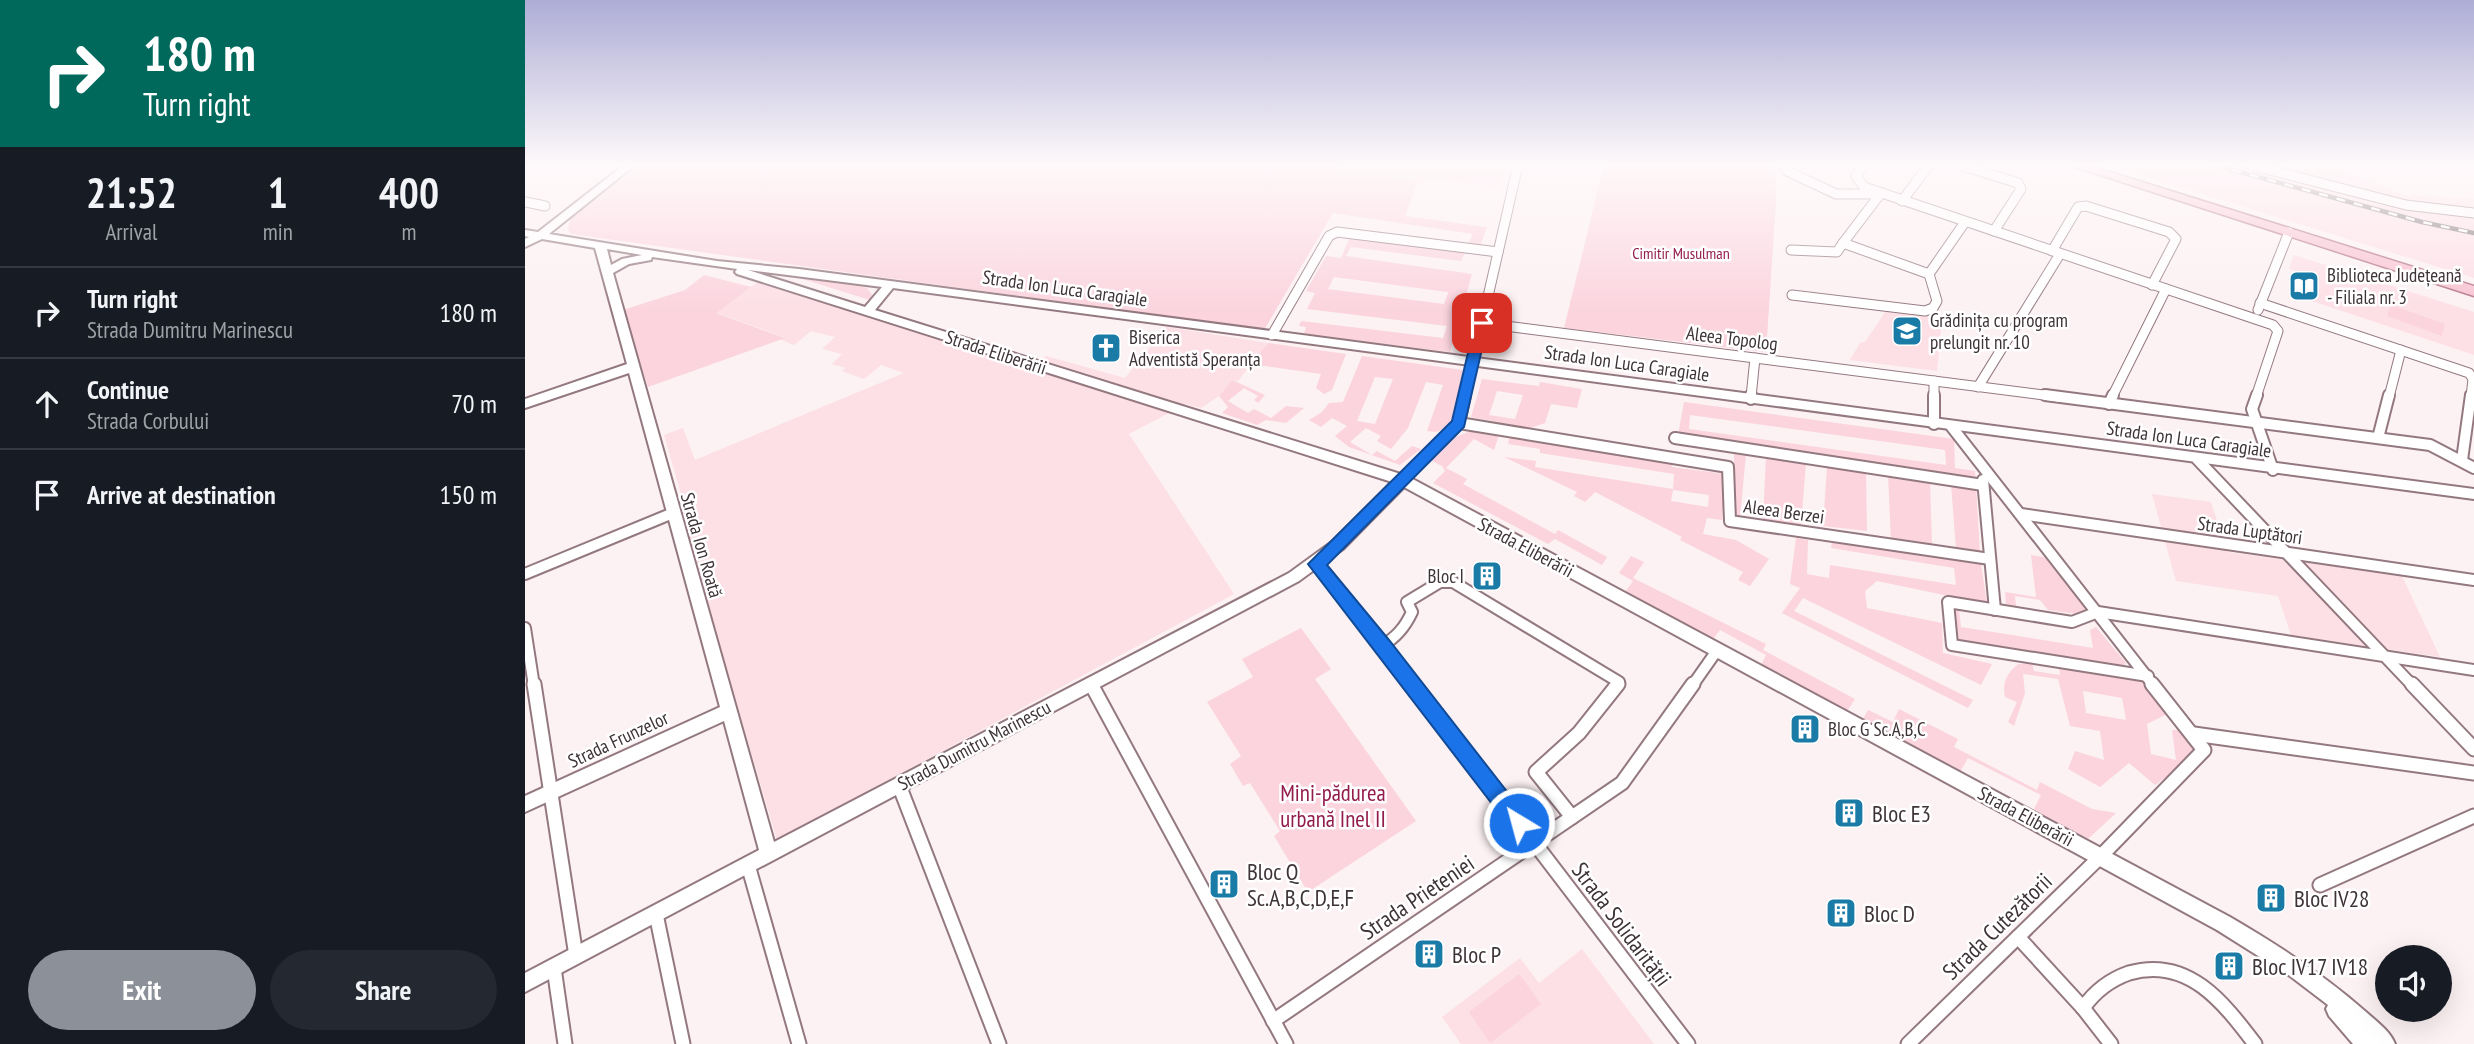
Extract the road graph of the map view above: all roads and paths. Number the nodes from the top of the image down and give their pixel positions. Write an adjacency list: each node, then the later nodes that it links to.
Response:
1 (1507, 214): 20 (street)
2 (1865, 214): 16 (street)
3 (1940, 214): 9 (street)
4 (2005, 214): 11 (street)
5 (2075, 214): 21 (street)
6 (2111, 214): 27 (street)
7 (2231, 214): 12 (main road)
8 (566, 215): 10 (street); 14 (street); 15 (street)
9 (1965, 222): 11 (street); 25 (street)
10 (525, 228)
11 (1994, 232): 21 (street)
12 (2289, 232): 29 (main road); 31 (street)
13 (525, 233): 14 (street, Strada Ion Luca Caragiale)
14 (539, 236): 15 (street, Strada Ion Luca Caragiale); 17 (street)
15 (572, 242): 17 (street); 18 (street, Strada Ion Luca Caragiale)
16 (1843, 243): 19 (street); 25 (street)
17 (525, 246)
18 (600, 246): 22 (street, Strada Ion Luca Caragiale); 24 (street, Strada Ion Roată)
19 (1791, 250)
20 (1498, 252): 34 (street); 35 (street)
21 (2056, 252): 27 (street); 41 (street)
22 (669, 256): 23 (street, Strada Ion Luca Caragiale); 24 (street)
23 (717, 264): 26 (street, Strada Ion Luca Caragiale); 32 (street, Strada Eliberării)
24 (606, 273): 39 (street, Strada Ion Roată)
25 (1929, 274): 30 (street)
26 (890, 284): 32 (street); 35 (street, Strada Ion Luca Caragiale)
27 (2152, 285): 28 (street)
28 (2166, 289): 33 (street); 44 (street)
29 (2474, 290)
30 (1792, 295)
31 (2260, 303): 33 (street); 36 (street)
32 (868, 311): 56 (street, Strada Eliberării)
33 (2255, 319): 46 (street)
34 (1482, 323): 37 (street, Aleea Topolog); 38 (street)
35 (1272, 335): 38 (street, Strada Ion Luca Caragiale)
36 (2400, 350): 50 (street); 52 (street)
37 (1755, 358): 40 (street, Aleea Topolog); 42 (street)
38 (1473, 362): 42 (street, Strada Ion Luca Caragiale); 45 (street)
39 (632, 367): 43 (street); 59 (street, Strada Ion Roată)
40 (1934, 381): 41 (street, Aleea Topolog); 47 (street)
41 (1978, 387): 44 (street, Aleea Topolog)
42 (1751, 399): 47 (street, Strada Ion Luca Caragiale)
43 (525, 404)
44 (2109, 404): 46 (street, Aleea Topolog)
45 (1459, 423): 56 (street); 62 (street, Aleea Berzei)
46 (2257, 423): 50 (street, Aleea Topolog); 55 (street)
47 (1934, 424): 48 (street, Strada Ion Luca Caragiale)
48 (1951, 426): 51 (street, Strada Ion Luca Caragiale); 53 (street)
49 (1675, 438): 57 (street)
50 (2378, 438): 52 (street, Aleea Topolog)
51 (2197, 459): 55 (street, Strada Ion Luca Caragiale); 61 (street)
52 (2462, 460): 54 (street, Aleea Topolog)
53 (1982, 465): 57 (street); 60 (street)
54 (2474, 468)
55 (2273, 470): 58 (street, Strada Ion Luca Caragiale)
56 (1402, 480): 63 (street, Strada Dumitru Marinescu); 70 (street, Strada Eliberării)
57 (1983, 485): 62 (street)
58 (2474, 494)
59 (673, 513): 64 (street); 75 (street, Strada Ion Roată)
60 (2021, 514): 61 (street, Strada Luptători); 67 (street)
61 (2287, 553): 65 (street, Strada Luptători); 71 (street)
62 (1990, 559): 66 (street)
63 (1317, 564): 69 (street, Strada Solidarității); 74 (street, Strada Dumitru Marinescu)
64 (525, 574)
65 (2474, 580)
66 (1995, 610): 67 (street); 73 (street)
67 (2098, 612): 71 (street); 73 (street)
68 (525, 628): 80 (street)
69 (1383, 645): 83 (street); 84 (street, Strada Solidarității)
70 (1718, 649): 83 (street, Strada Prieteniei); 86 (street, Strada Eliberării)
71 (2386, 657): 72 (street); 77 (street)
72 (2474, 670)
73 (2148, 676): 76 (street)
74 (1091, 684): 79 (street, Strada Dumitru Marinescu); 96 (street)
75 (729, 711): 80 (street, Strada Frunzelor); 85 (street, Strada Ion Roată)
76 (2194, 734): 78 (street); 86 (street, Strada Cutezătorii)
77 (2474, 749)
78 (2474, 773)
79 (899, 785): 85 (street, Strada Dumitru Marinescu); 100 (street)
80 (551, 792): 81 (street, Strada Frunzelor); 91 (street)
81 (525, 804)
82 (2474, 816): 88 (street)
83 (1572, 817): 84 (street, Strada Prieteniei)
84 (1534, 843): 96 (street, Strada Prieteniei); 102 (street, Strada Solidarității)
85 (769, 854): 87 (street, Strada Dumitru Marinescu)
86 (2101, 856): 90 (street, Strada Cutezătorii); 92 (street, Strada Eliberării)
87 (748, 865): 89 (street, Strada Dumitru Marinescu); 99 (street)
88 (2320, 885)
89 (656, 914): 91 (street, Strada Dumitru Marinescu); 98 (street)
90 (2018, 937): 95 (street); 103 (street, Strada Cutezătorii)
91 (576, 956): 93 (street, Strada Dumitru Marinescu)
92 (2282, 957): 106 (street, Strada Eliberării); 107 (street, Strada Eliberării)
93 (554, 968): 94 (street, Strada Dumitru Marinescu); 97 (street)
94 (525, 983)
95 (2083, 1008): 104 (street); 105 (street)
96 (1273, 1021): 101 (street)
97 (565, 1044)
98 (684, 1044)
99 (799, 1044)
100 (999, 1044)
101 (1286, 1044)
102 (1688, 1044)
103 (1908, 1044)
104 (2111, 1044)
105 (2255, 1044)
106 (2366, 1044)
107 (2385, 1044)

